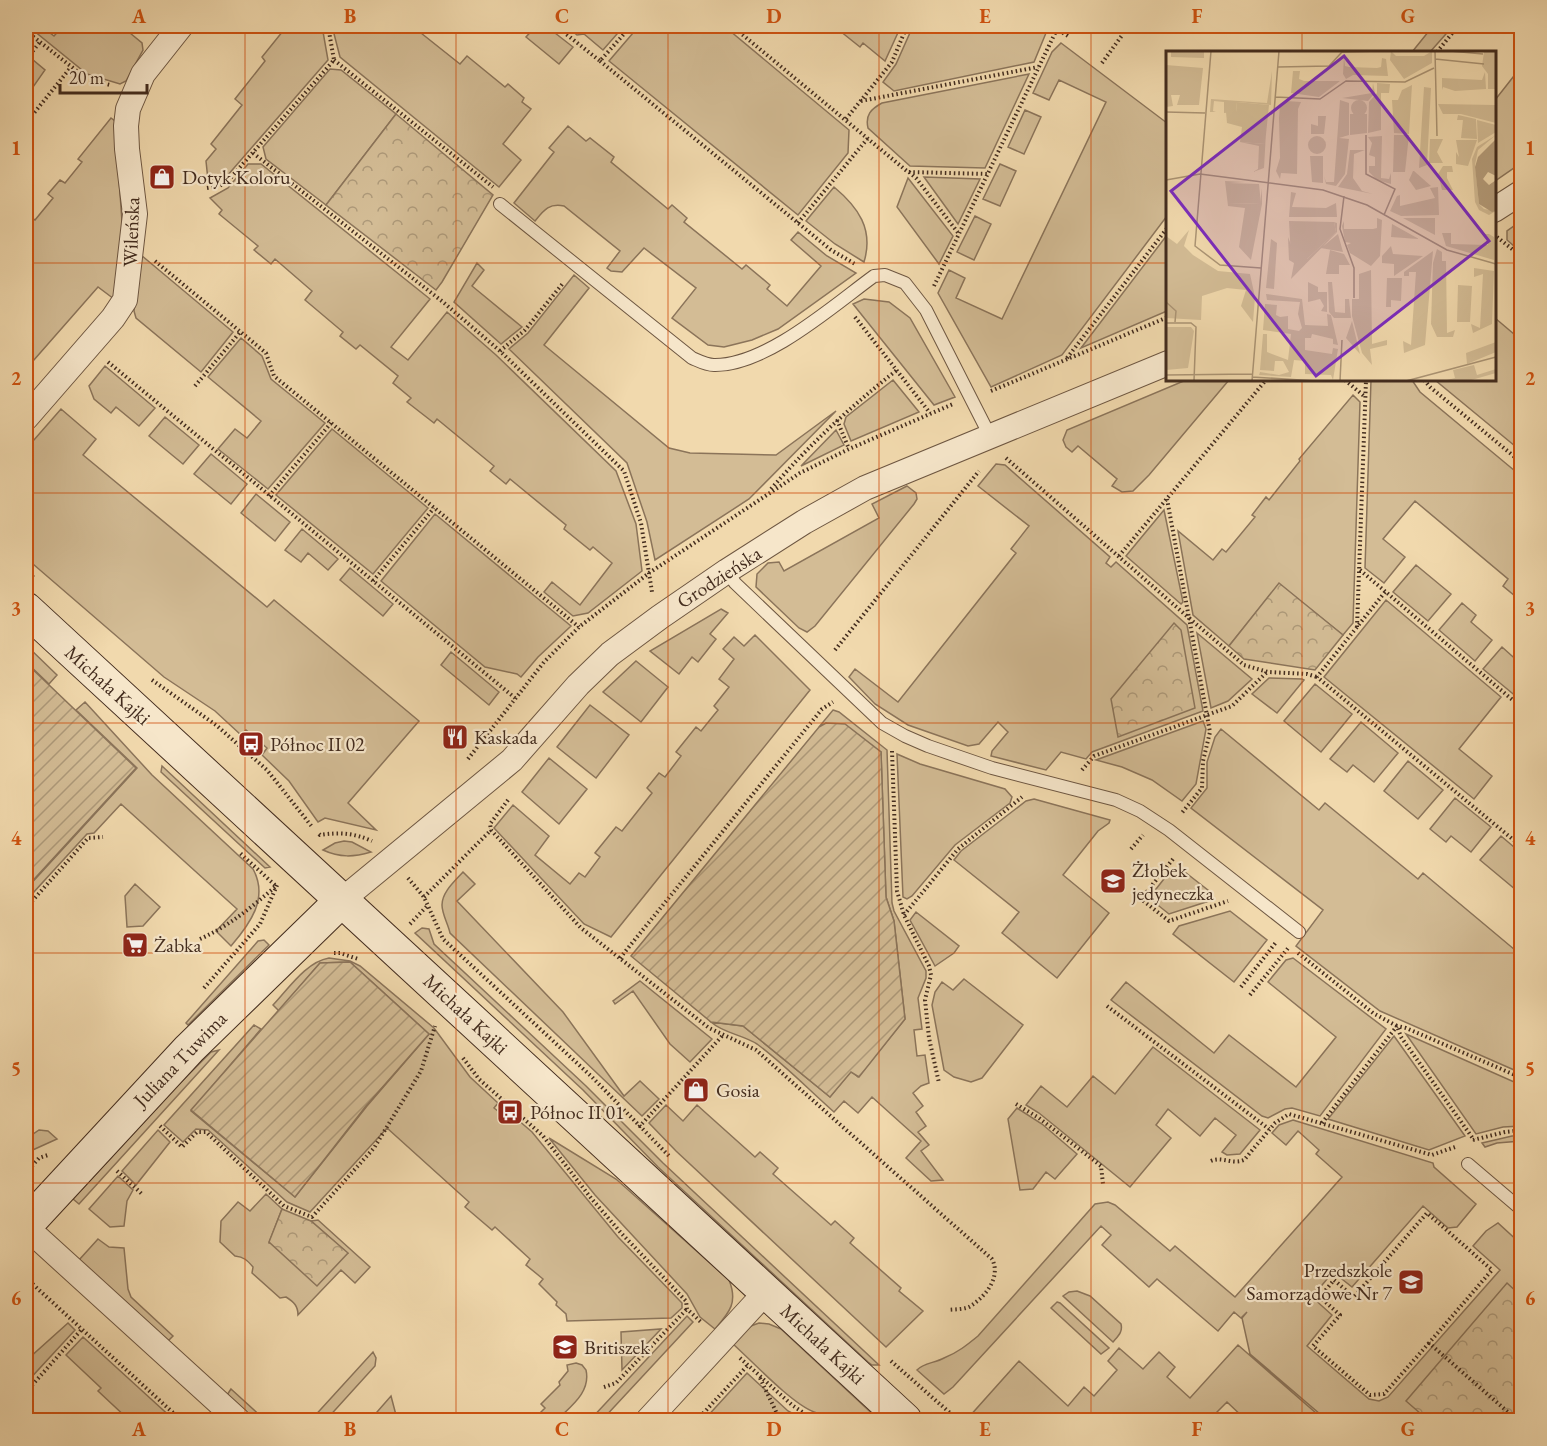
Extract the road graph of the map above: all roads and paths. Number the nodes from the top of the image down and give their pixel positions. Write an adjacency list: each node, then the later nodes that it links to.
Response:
1 (181, 26): 46 (street, Wileńska)
2 (328, 26): 16 (path)
3 (556, 26): 17 (path)
4 (631, 26): 17 (path)
5 (732, 26): 23 (path)
6 (906, 26): 22 (path)
7 (1037, 26): 9 (path)
8 (1458, 26): 15 (path)
9 (1057, 29): 12 (path); 20 (path)
10 (26, 31): 13 (path)
11 (1123, 34): 18 (path)
12 (1068, 36)
13 (40, 42): 14 (path); 19 (path)
14 (26, 47)
15 (1438, 51)
16 (334, 60): 26 (path); 30 (path)
17 (600, 61): 34 (path)
18 (1102, 63)
19 (71, 67): 21 (path); 24 (path)
20 (1039, 67): 22 (path); 28 (path)
21 (87, 79)
22 (861, 101): 23 (path)
23 (846, 119): 25 (path)
24 (26, 123)
25 (868, 138): 27 (path); 34 (path)
26 (253, 153): 29 (path); 47 (path)
27 (908, 172): 28 (path); 36 (path)
28 (988, 174): 36 (path)
29 (207, 188)
30 (496, 190)
31 (1521, 192): 33 (street)
32 (500, 204): 40 (lane)
33 (1496, 209)
34 (798, 223): 41 (path)
35 (1166, 228): 48 (path)
36 (959, 234): 42 (path)
37 (1496, 236): 38 (path)
38 (1521, 258)
39 (154, 259): 45 (path)
40 (577, 266): 41 (lane); 47 (path)
41 (874, 276): 57 (lane)
42 (931, 293)
43 (853, 314): 50 (path)
44 (1166, 317): 48 (path)
45 (240, 332): 55 (path); 61 (path)
46 (89, 346): 59 (street, Wileńska); 67 (path)
47 (500, 351): 74 (path)
48 (1066, 358): 57 (path)
49 (1166, 363): 62 (street, Grodzieńska)
50 (897, 370): 58 (path); 60 (path)
51 (1265, 381): 68 (path)
52 (1346, 381): 56 (path)
53 (1366, 381): 56 (path)
54 (1425, 381): 65 (path)
55 (195, 386)
56 (1365, 396): 72 (path)
57 (970, 397): 58 (path); 62 (lane)
58 (930, 414): 63 (path)
59 (26, 418)
60 (837, 420): 63 (path); 66 (path)
61 (331, 423): 67 (path); 69 (path)
62 (996, 445): 70 (path); 73 (street, Grodzieńska)
63 (849, 449): 66 (path)
64 (985, 463): 82 (path)
65 (1521, 464)
66 (767, 494): 74 (path)
67 (269, 496): 75 (path)
68 (1167, 499): 70 (path); 79 (path)
69 (434, 508): 75 (path); 80 (path)
70 (1119, 556): 79 (path)
71 (26, 570): 77 (path)
72 (1359, 570): 76 (path); 81 (path)
73 (727, 571): 78 (street, Grodzieńska); 82 (lane)
74 (649, 573): 78 (path); 80 (path)
75 (373, 581): 86 (path)
76 (1385, 592): 81 (path); 90 (path)
77 (34, 598): 107 (street, Michała Kajki)
78 (660, 617): 103 (street, Grodzieńska)
79 (1189, 618): 83 (path); 91 (path)
80 (579, 627): 86 (path)
81 (1357, 627): 85 (path)
82 (821, 666): 94 (lane)
83 (1268, 672): 85 (path); 91 (path)
84 (147, 677): 103 (path)
85 (1317, 677): 101 (path)
86 (515, 698): 93 (path)
87 (829, 698): 88 (path)
88 (834, 702): 89 (path); 114 (path)
89 (841, 708)
90 (1521, 708)
91 (1208, 714): 94 (path); 98 (path)
92 (898, 751): 109 (path)
93 (465, 762)
94 (1069, 787): 98 (lane)
95 (1017, 789): 109 (path)
96 (512, 796): 97 (path)
97 (491, 830): 106 (path); 114 (path)
98 (1169, 830): 100 (path); 110 (lane)
99 (103, 837): 108 (path)
100 (1159, 842): 102 (path); 105 (path)
101 (1521, 846)
102 (1131, 849)
103 (393, 860): 106 (path); 107 (street, Grodzieńska)
104 (276, 886): 111 (path)
105 (1222, 893)
106 (424, 897): 128 (path)
107 (342, 900): 139 (street, Juliana Tuwima); 141 (street, Michała Kajki)
108 (26, 908)
109 (904, 915): 124 (path)
110 (1299, 932)
111 (200, 939)
112 (1289, 946): 116 (path); 117 (path); 119 (path)
113 (328, 953): 115 (path)
114 (620, 958): 121 (path)
115 (363, 961)
116 (1240, 987)
117 (1250, 995)
118 (1107, 1006): 129 (path)
119 (1397, 1026): 123 (path); 126 (path); 131 (path)
120 (443, 1032): 127 (path)
121 (723, 1035): 128 (path); 143 (path)
122 (458, 1051): 142 (path)
123 (1521, 1078)
124 (939, 1083)
125 (1016, 1104): 136 (path)
126 (1322, 1123): 129 (path); 131 (path)
127 (157, 1124)
128 (639, 1127): 132 (path)
129 (1269, 1129): 133 (path)
130 (1521, 1131): 131 (path)
131 (1474, 1140)
132 (671, 1158)
133 (1211, 1161)
134 (1468, 1164): 138 (lane)
135 (116, 1170): 137 (path)
136 (1103, 1184)
137 (143, 1195)
138 (1521, 1210)
139 (26, 1226): 154 (street)
140 (26, 1278): 144 (path)
141 (766, 1292): 145 (street); 161 (street, Michała Kajki)
142 (687, 1309): 145 (path); 150 (path)
143 (948, 1310)
144 (82, 1329): 151 (path); 153 (path)
145 (721, 1341): 148 (path); 155 (street)
146 (1429, 1343): 146 (path); 163 (path)
147 (884, 1355): 162 (path)
148 (748, 1365): 149 (path); 156 (path)
149 (759, 1376): 152 (path); 157 (path)
150 (604, 1388)
151 (26, 1392)
152 (808, 1416): 158 (path); 159 (path); 160 (path)
153 (181, 1420)
154 (238, 1420)
155 (648, 1420)
156 (698, 1420)
157 (780, 1420)
158 (785, 1420)
159 (805, 1420)
160 (829, 1420)
161 (905, 1420)
162 (958, 1420)
163 (1517, 1420)

